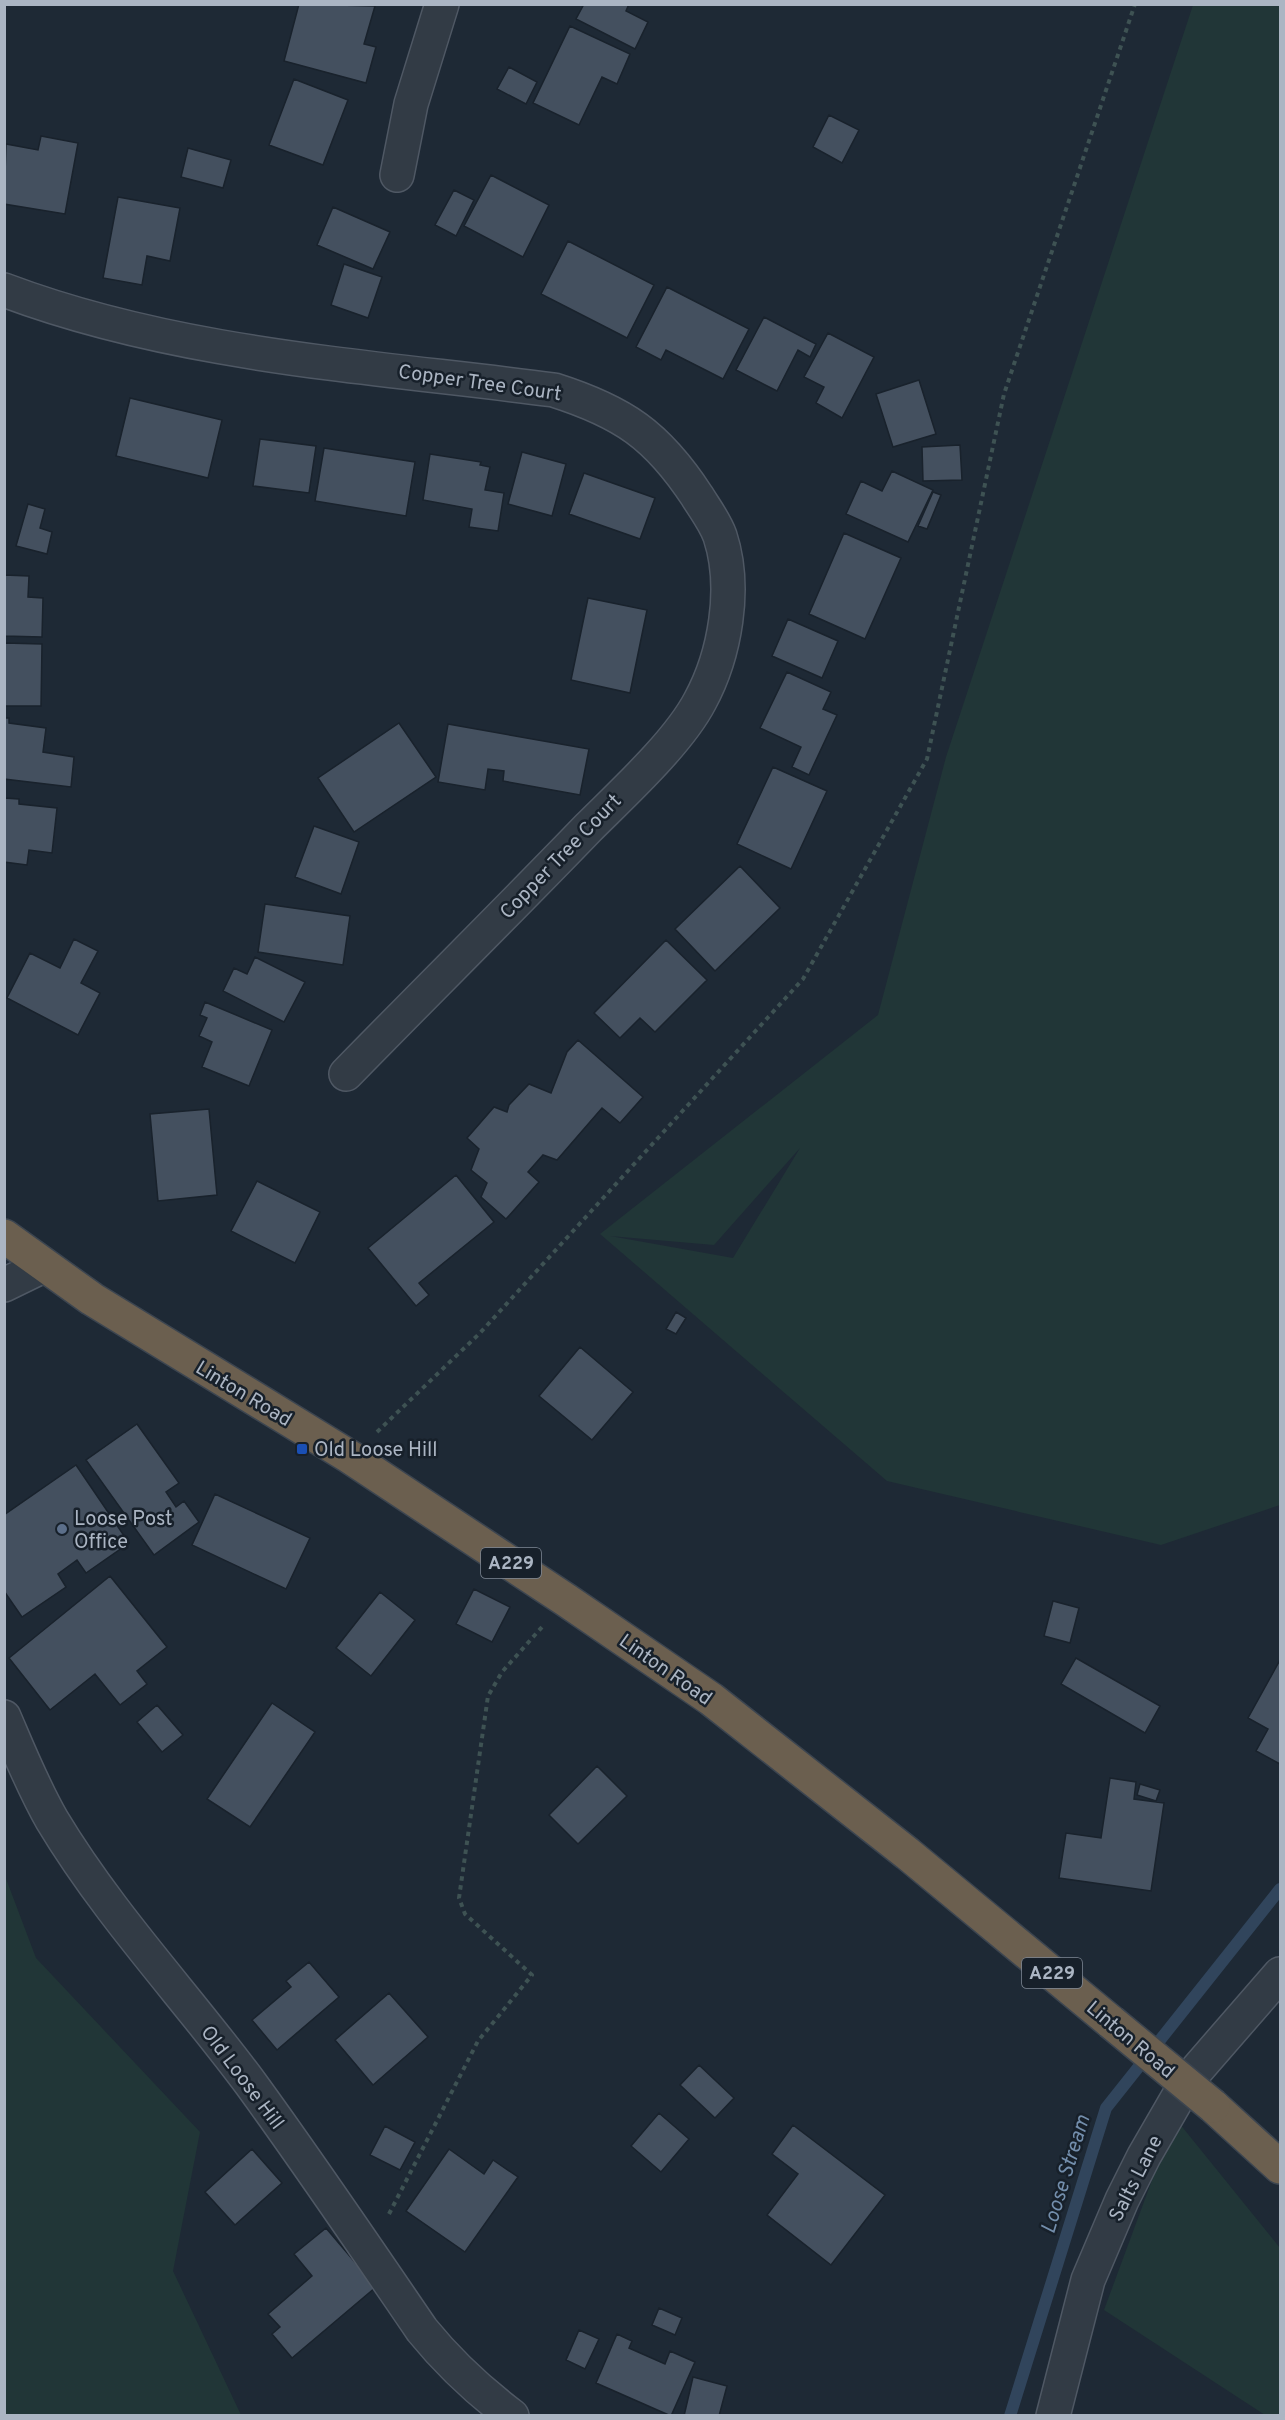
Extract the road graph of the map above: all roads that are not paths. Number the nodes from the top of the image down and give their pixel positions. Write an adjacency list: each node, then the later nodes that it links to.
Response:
1 (442, 4): 2 (street)
2 (397, 175)
3 (4, 290): 4 (street, Copper Tree Court)
4 (346, 1074)
5 (4, 1236): 6 (highway, Linton Road / A229)
6 (43, 1266): 7 (street); 10 (highway, Linton Road / A229, bridge)
7 (4, 1286)
8 (4, 1717): 11 (street, Old Loose Hill)
9 (1281, 1974): 12 (street, Salts Lane)
10 (1281, 2167)
11 (512, 2415)
12 (1053, 2415)

